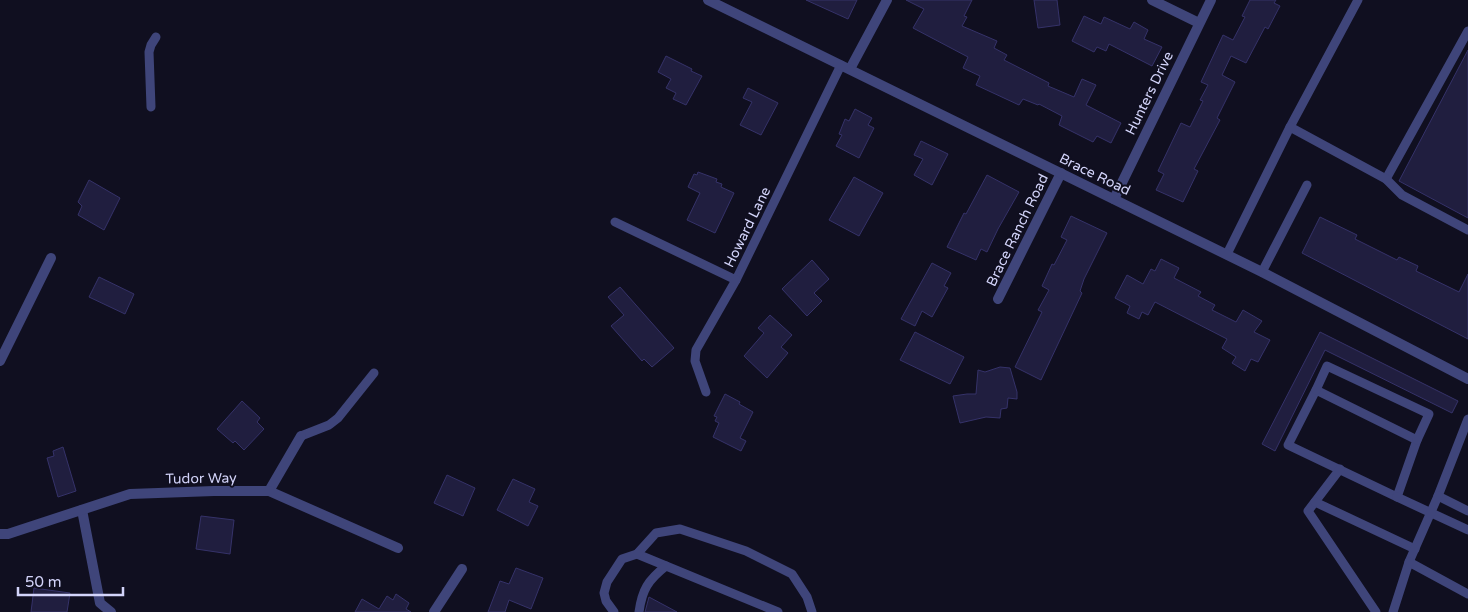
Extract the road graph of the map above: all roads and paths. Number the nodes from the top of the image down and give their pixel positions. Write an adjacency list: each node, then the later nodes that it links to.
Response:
1 (708, 0): 9 (street, Brace Road)
2 (887, 0): 9 (street)
3 (1152, 0): 6 (street)
4 (1211, 0): 6 (street, Hunters Drive)
5 (1358, 0): 11 (lane)
6 (1199, 23): 15 (street, Hunters Drive)
7 (1468, 31): 13 (lane)
8 (156, 38): 10 (lane)
9 (845, 67): 12 (street, Brace Road); 21 (lane, Howard Lane)
10 (151, 106)
11 (1290, 127): 13 (lane); 18 (lane)
12 (1061, 173): 15 (street, Brace Road); 22 (street, Brace Ranch Road)
13 (1386, 178): 17 (lane)
14 (1307, 185): 20 (lane)
15 (1114, 199): 18 (street, Brace Road)
16 (615, 222): 21 (lane, Howard Lane)
17 (1468, 230)
18 (1227, 254): 20 (street, Brace Road)
19 (51, 258): 23 (street)
20 (1262, 272): 25 (street, Brace Road)
21 (736, 280): 27 (lane)
22 (998, 299)
23 (0, 361)
24 (374, 373): 29 (lane)
25 (1468, 380)
26 (1316, 390): 30 (lane); 30 (lane); 31 (lane)
27 (706, 392)
28 (1468, 418): 33 (lane)
29 (301, 436): 32 (street)
30 (1417, 440): 34 (lane)
31 (1340, 470): 34 (lane); 35 (lane)
32 (269, 491): 36 (street, Tudor Way); 41 (street, Tudor Way)
33 (1438, 496): 37 (lane); 38 (lane)
34 (1397, 497): 38 (lane)
35 (1315, 502): 42 (lane); 55 (lane)
36 (82, 510): 40 (street, Tudor Way); 48 (street)
37 (1468, 511)
38 (1431, 512): 39 (lane); 42 (lane)
39 (1468, 530)
40 (0, 534)
41 (398, 548)
42 (1415, 549): 44 (lane)
43 (637, 554): 45 (lane); 51 (lane); 54 (lane)
44 (1409, 562): 47 (lane); 56 (lane)
45 (666, 566): 52 (lane); 53 (lane)
46 (462, 569): 50 (street)
47 (1468, 594)
48 (98, 608): 49 (street)
49 (111, 612)
50 (434, 612)
51 (614, 612)
52 (639, 612)
53 (778, 612)
54 (812, 612)
55 (1376, 612)
56 (1393, 612)

